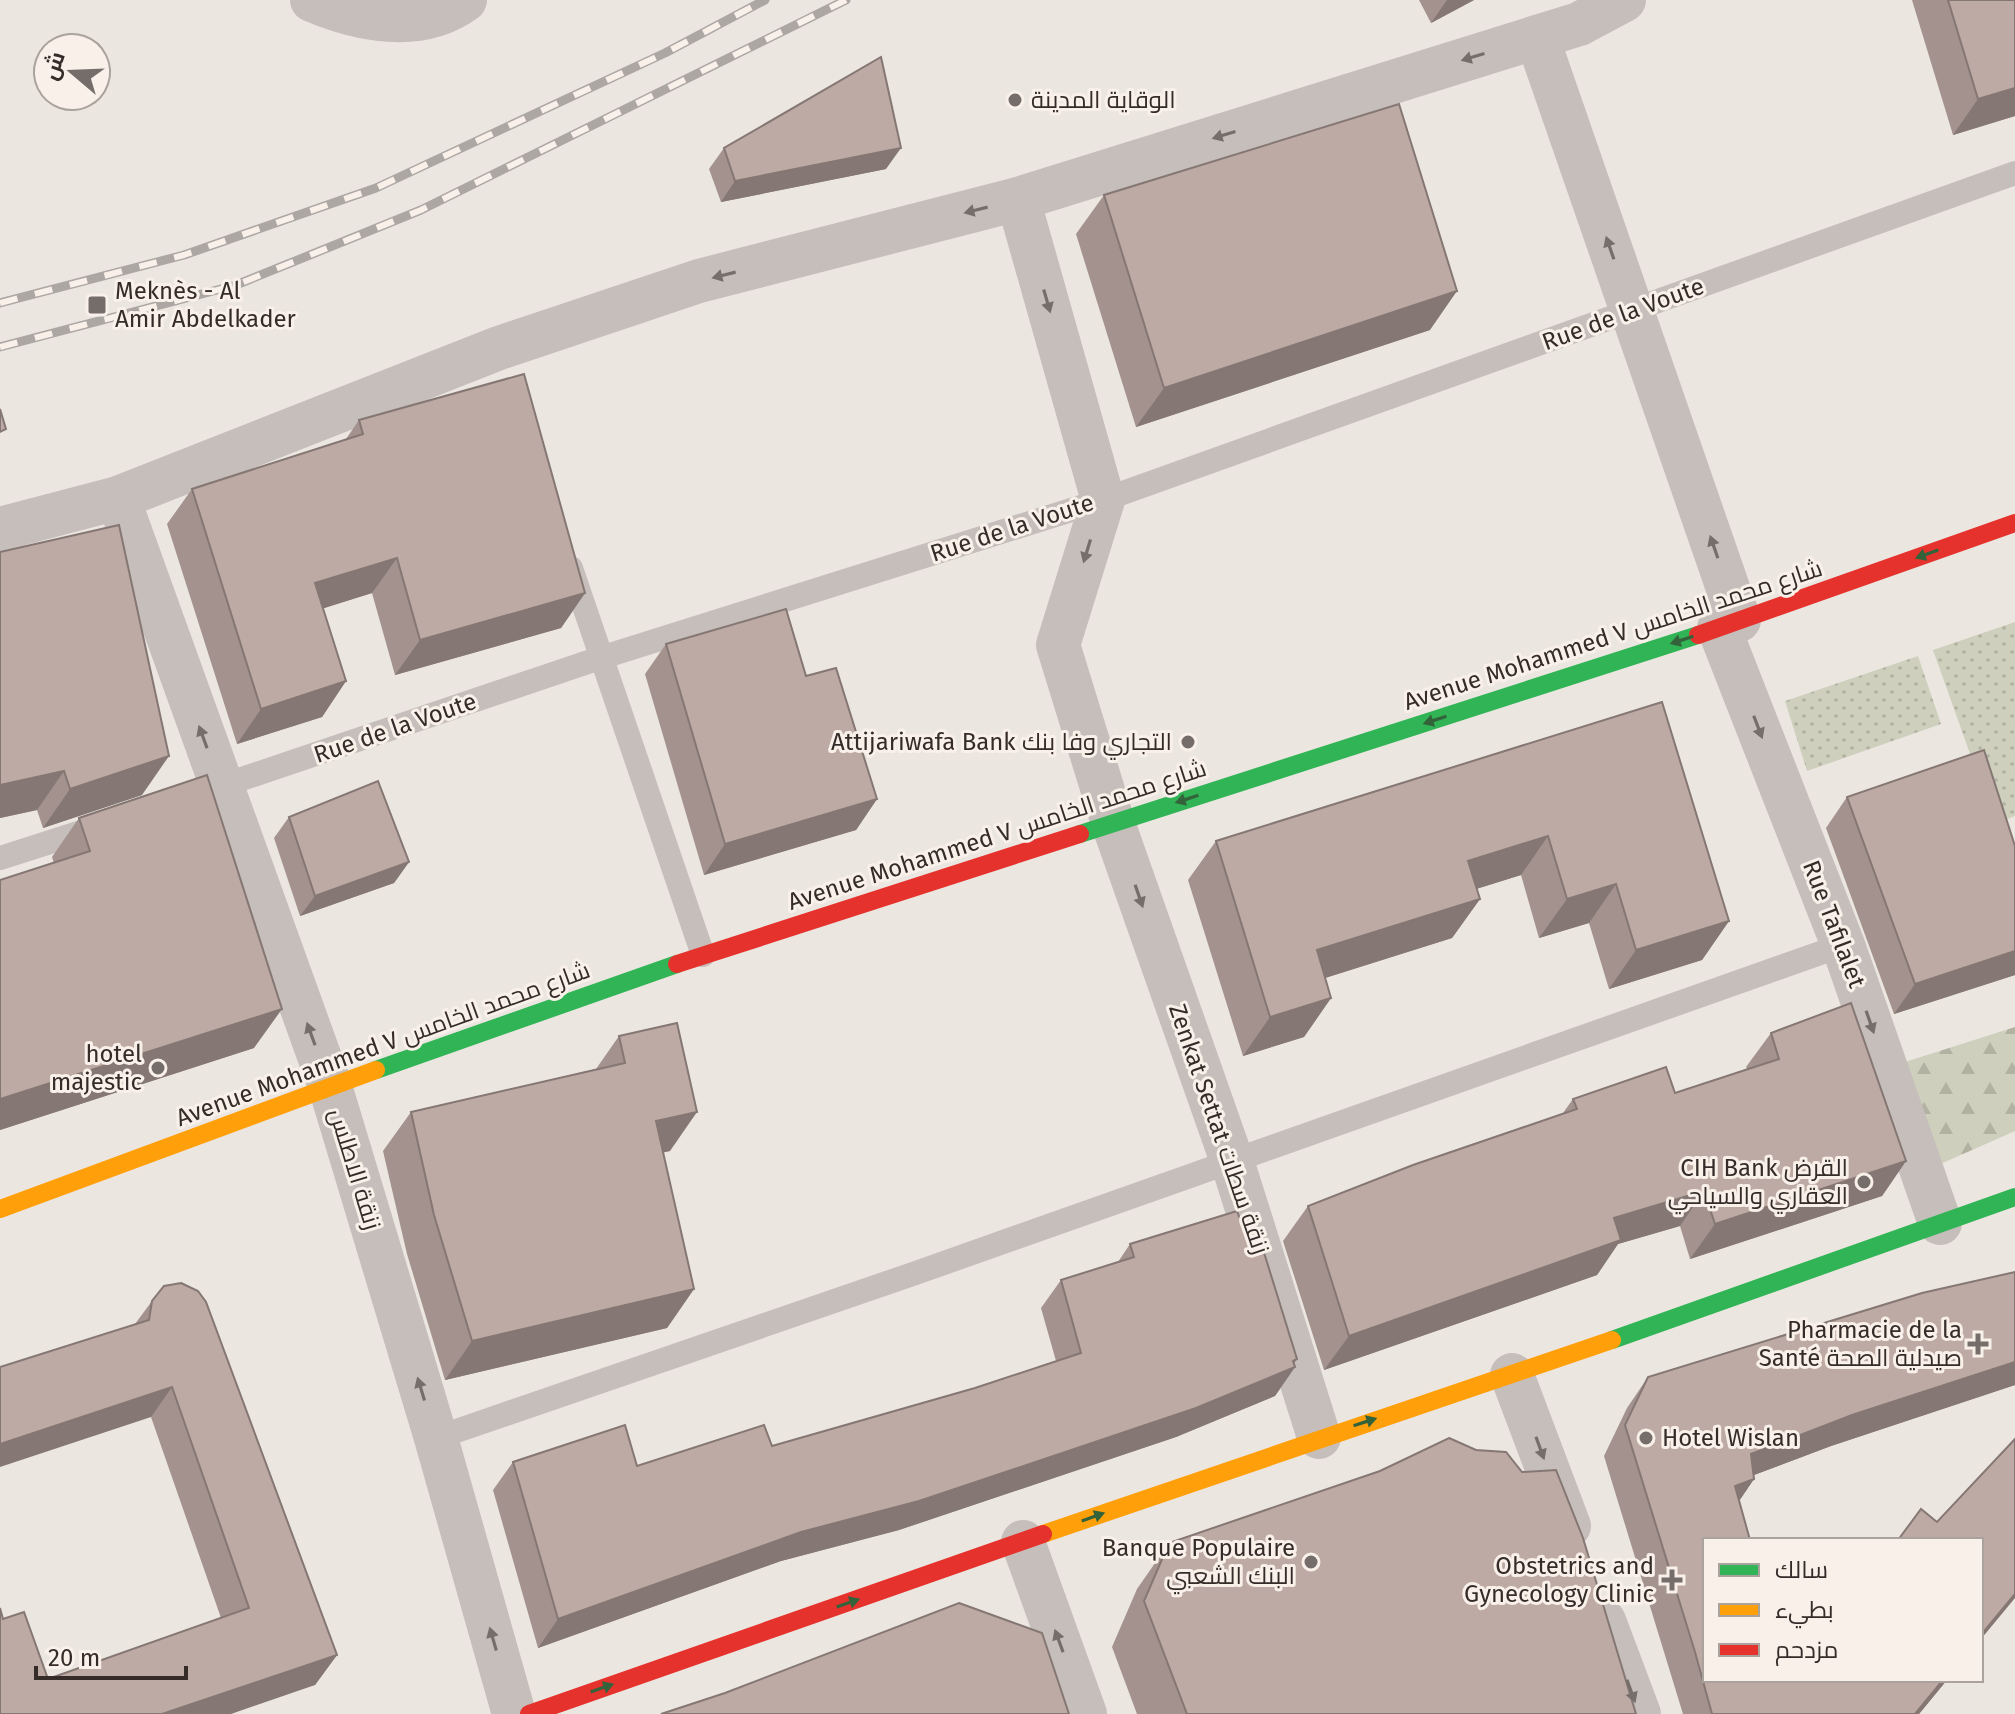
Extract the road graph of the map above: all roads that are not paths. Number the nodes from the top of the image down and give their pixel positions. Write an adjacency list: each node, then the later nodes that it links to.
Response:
1 (312, 0): 2 (street)
2 (465, 0)
3 (1624, 0): 4 (street)
4 (1537, 37): 6 (street, one-way to 6); 7 (street, Rue Tafilalet, one-way to 4)
5 (2015, 173): 7 (lane, Rue de la Voute)
6 (1018, 199): 8 (street, one-way to 8); 9 (street, one-way to 9)
7 (1632, 311): 9 (lane, Rue de la Voute); 13 (street, Rue Tafilalet, one-way to 7)
8 (118, 498): 11 (street); 15 (street, زنقة الاطلس, one-way to 8)
9 (1103, 500): 14 (lane, Rue de la Voute); 17 (street, Zenkat Settat زنقة سطات, one-way to 17)
10 (2015, 523): 13 (main road, Avenue Mohammed V شارع محمد الخامس, one-way to 13)
11 (0, 529)
12 (562, 540): 14 (lane)
13 (1729, 624): 17 (main road, Avenue Mohammed V شارع محمد الخامس, one-way to 17); 19 (street, Rue Tafilalet, one-way to 19)
14 (600, 658): 15 (lane, Rue de la Voute); 20 (lane)
15 (206, 791): 21 (street, زنقة الاطلس, one-way to 15)
16 (118, 820): 18 (lane)
17 (1113, 823): 20 (main road, Avenue Mohammed V شارع محمد الخامس); 22 (street, Zenkat Settat زنقة سطات, one-way to 22)
18 (0, 858)
19 (1843, 945): 22 (lane); 25 (street, Rue Tafilalet, one-way to 25)
20 (703, 955): 21 (main road, Avenue Mohammed V شارع محمد الخامس)
21 (330, 1086): 24 (main road, Avenue Mohammed V شارع محمد الخامس); 28 (street, زنقة الاطلس, one-way to 21)
22 (1232, 1161): 27 (street, Zenkat Settat زنقة سطات); 28 (lane)
23 (2015, 1197): 25 (main road)
24 (0, 1209)
25 (1940, 1223): 26 (main road)
26 (1512, 1375): 27 (main road, one-way to 26); 33 (street, one-way to 33)
27 (1319, 1437): 29 (main road, one-way to 27)
28 (436, 1438): 30 (street, زنقة الاطلس, one-way to 28)
29 (1023, 1542): 31 (main road, one-way to 29); 32 (street, one-way to 29)
30 (514, 1714)
31 (529, 1714)
32 (1085, 1714)
33 (1639, 1714)

